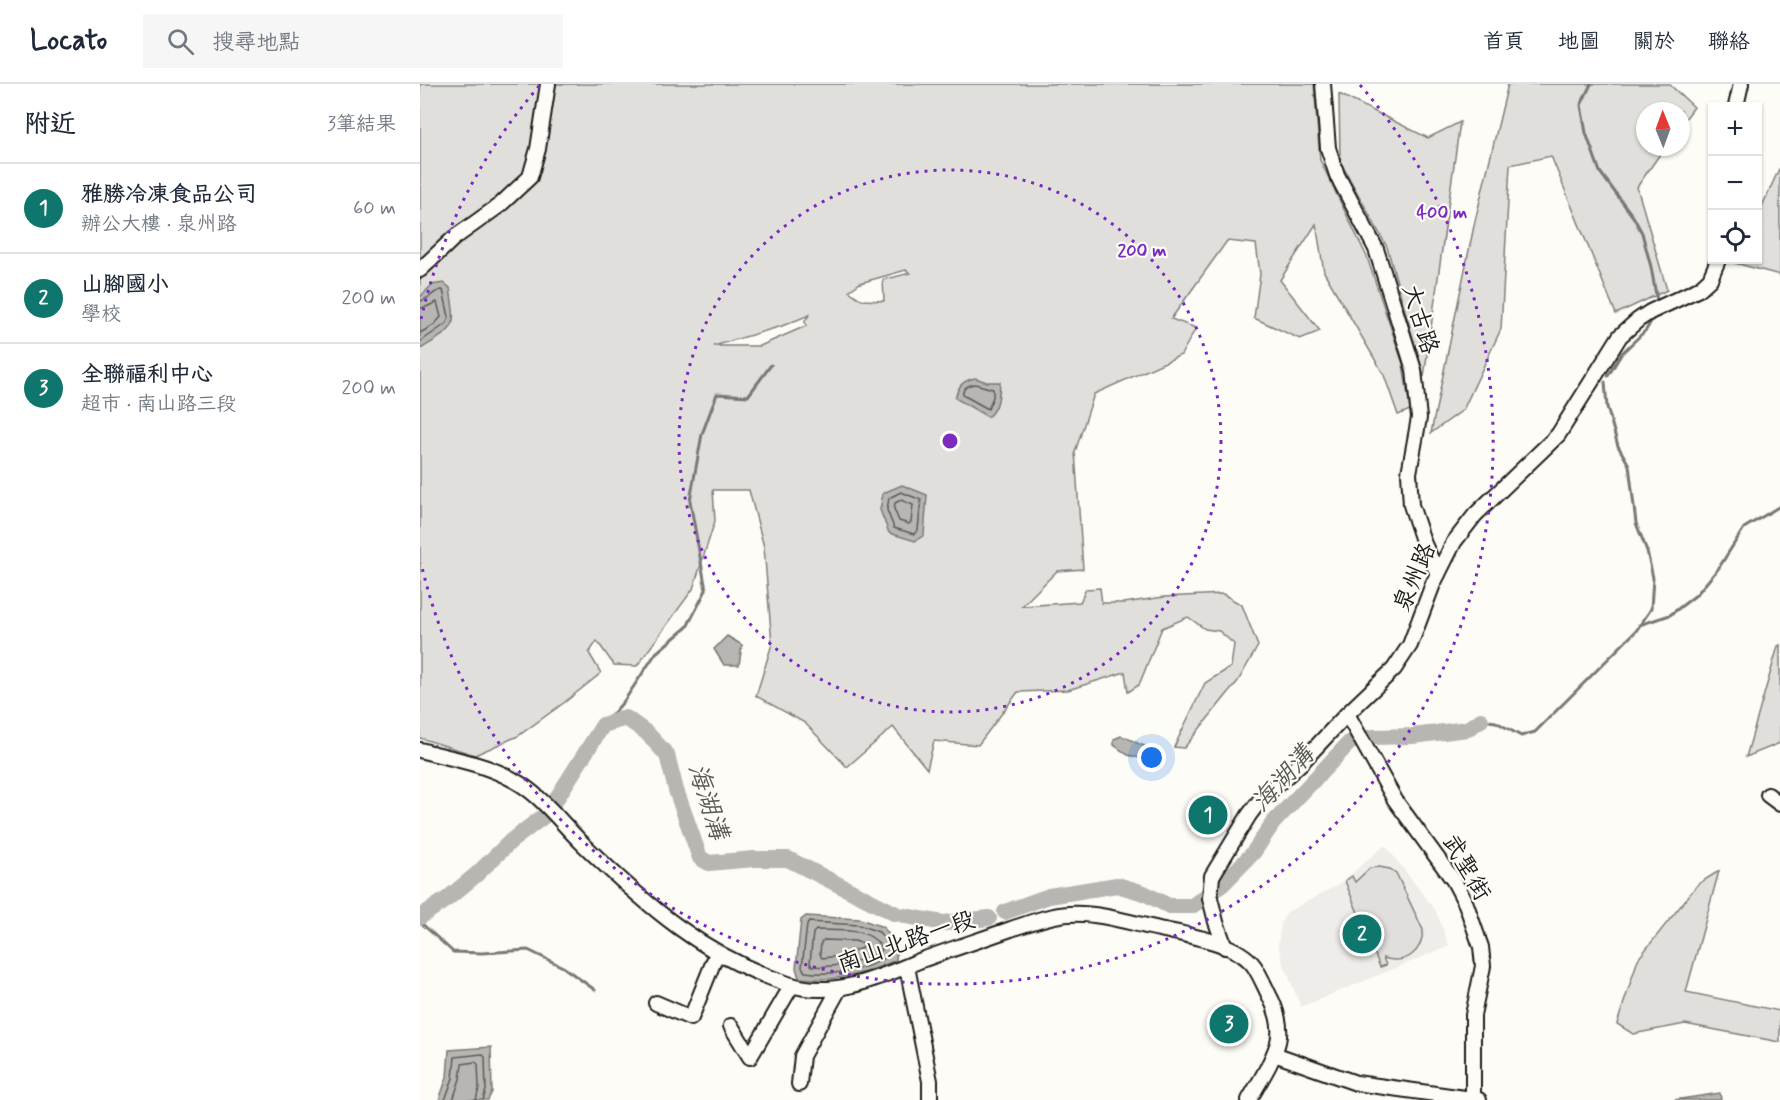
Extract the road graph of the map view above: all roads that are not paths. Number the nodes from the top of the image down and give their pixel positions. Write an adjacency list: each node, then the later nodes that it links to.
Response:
1 (548, 84): 6 (street)
2 (1323, 84): 7 (street, 大古路)
3 (1741, 84): 4 (street)
4 (1737, 102)
5 (1716, 264): 7 (street, 泉州路)
6 (420, 270)
7 (1438, 574): 8 (street, 泉州路)
8 (1347, 714): 12 (street, 泉州路); 23 (street, 武聖街)
9 (420, 750): 13 (street, 南山北路一段)
10 (1768, 795): 11 (street)
11 (1780, 804)
12 (1225, 947): 14 (street, 南山北路一段); 19 (street, 南山北路一段)
13 (717, 953): 15 (street, 南山北路一段); 17 (street)
14 (907, 967): 16 (street, 南山北路一段); 21 (street)
15 (792, 986): 16 (street, 南山北路一段); 18 (street)
16 (840, 989): 20 (street)
17 (656, 1003)
18 (731, 1026)
19 (1274, 1054): 22 (street); 23 (street)
20 (799, 1084)
21 (930, 1100)
22 (1249, 1100)
23 (1475, 1100)

